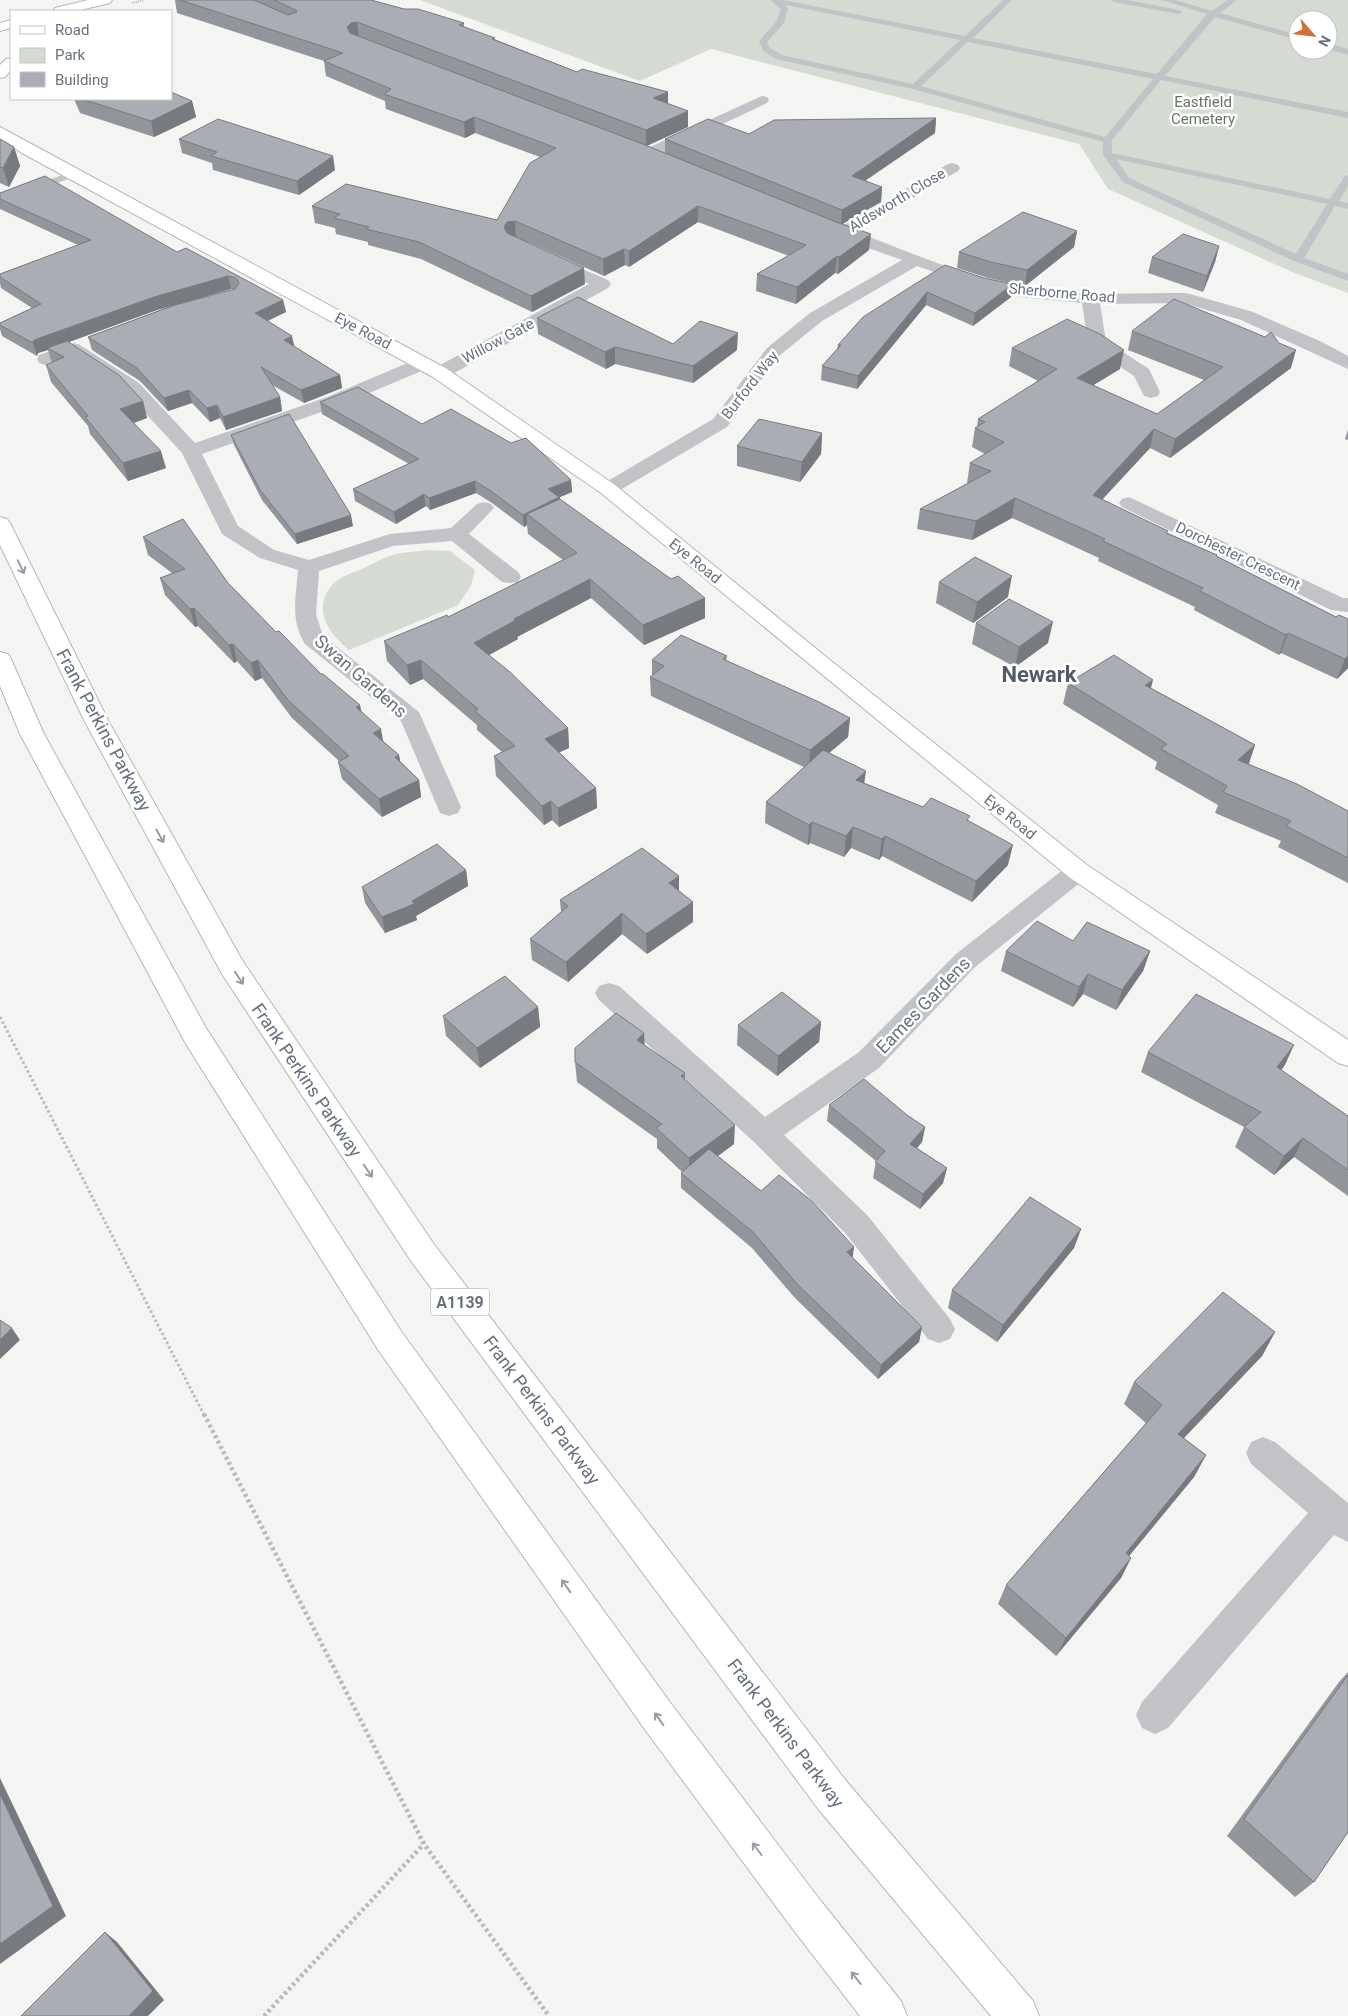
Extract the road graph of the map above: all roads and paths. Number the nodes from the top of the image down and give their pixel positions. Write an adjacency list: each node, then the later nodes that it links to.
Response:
1 (775, 0): 11 (lane); 15 (lane)
2 (1008, 0): 11 (lane)
3 (1114, 0): 9 (lane)
4 (1166, 0): 9 (lane)
5 (1233, 0): 9 (lane)
6 (102, 1): 7 (main road); 8 (main road)
7 (64, 10)
8 (82, 10)
9 (1211, 15): 10 (lane); 14 (lane)
10 (1288, 35)
11 (966, 39): 14 (lane); 15 (lane)
12 (10, 63): 13 (main road)
13 (0, 74)
14 (1160, 78): 17 (lane); 19 (lane)
15 (915, 87): 19 (lane)
16 (762, 100): 21 (street)
17 (1348, 115)
18 (0, 132): 25 (main road, Eye Road)
19 (1107, 140): 22 (lane)
20 (628, 147): 21 (street)
21 (647, 154): 23 (street)
22 (1108, 155): 28 (lane); 33 (lane)
23 (664, 161)
24 (952, 168): 31 (street, Aldsworth Close)
25 (74, 174): 27 (lane); 39 (main road, Eye Road)
26 (1348, 178): 28 (lane)
27 (0, 200)
28 (1333, 203): 29 (lane); 33 (lane)
29 (1348, 206)
30 (825, 226): 31 (street, Sherborne Road)
31 (842, 233): 34 (street, Sherborne Road)
32 (532, 252): 39 (street, Willow Gate)
33 (1298, 259): 35 (lane)
34 (915, 260): 36 (street, Sherborne Road); 42 (street, Burford Way)
35 (1348, 278)
36 (1090, 299): 38 (street, Sherborne Road); 40 (street)
37 (46, 360): 41 (street)
38 (1348, 363)
39 (432, 368): 41 (street); 42 (main road, Eye Road)
40 (1151, 392)
41 (191, 451): 47 (street)
42 (608, 489): 52 (main road, Eye Road)
43 (1129, 503): 49 (street, Dorchester Crescent)
44 (484, 508): 46 (street)
45 (0, 523): 65 (main road, Frank Perkins Parkway / A1139, one-way to 65)
46 (457, 534): 47 (street); 48 (street)
47 (310, 568): 51 (street, Swan Gardens)
48 (510, 577)
49 (1348, 605)
50 (0, 659): 64 (main road, one-way to 50)
51 (449, 807)
52 (1078, 871): 55 (main road, Eye Road); 56 (street, Eames Gardens)
53 (609, 993): 56 (street)
54 (0, 1019): 61 (path)
55 (1348, 1055)
56 (764, 1134): 57 (street)
57 (939, 1329)
58 (1263, 1452): 59 (street)
59 (1340, 1518): 60 (street)
60 (1156, 1715)
61 (424, 1844): 62 (path); 63 (path)
62 (264, 2016)
63 (549, 2016)
64 (886, 2016)
65 (1018, 2016)

